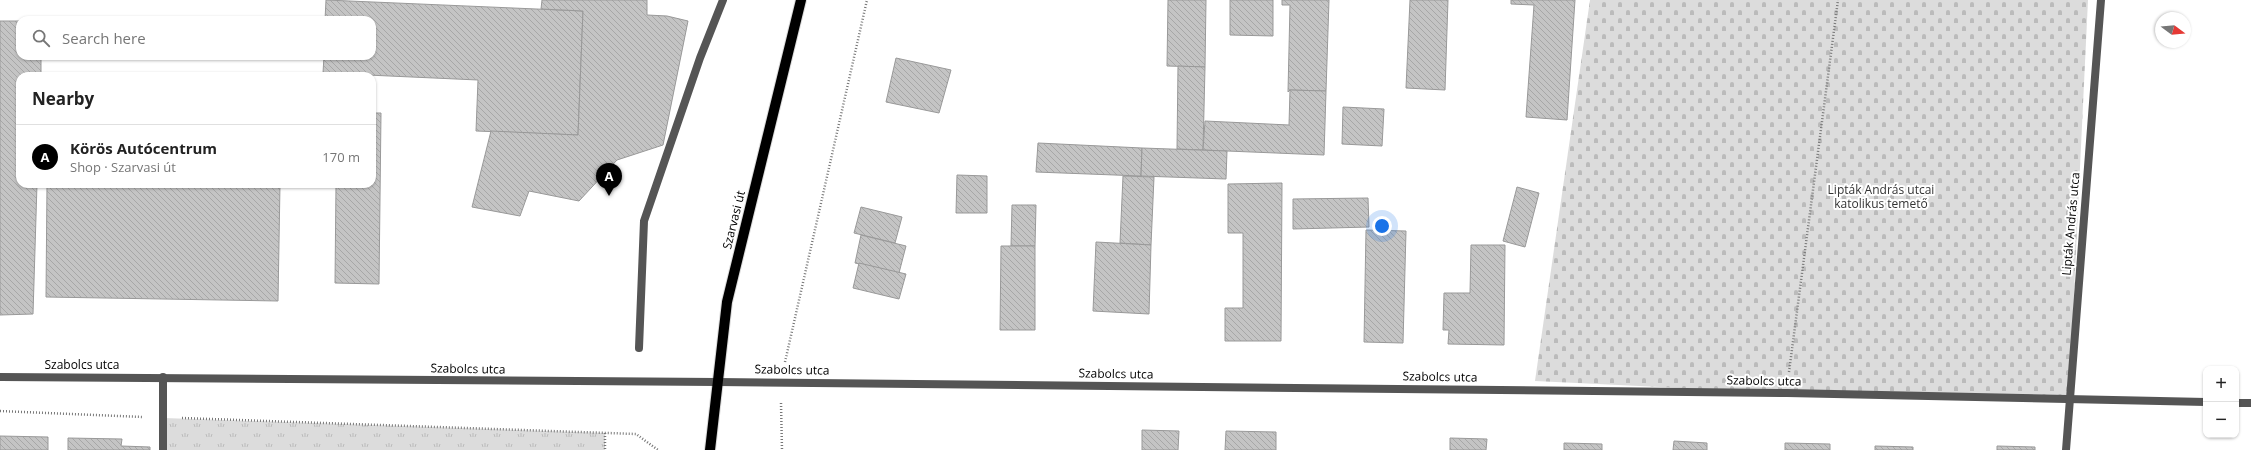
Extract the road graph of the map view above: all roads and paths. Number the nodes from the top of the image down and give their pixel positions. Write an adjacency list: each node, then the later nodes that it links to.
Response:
1 (723, 0): 6 (street)
2 (801, 0): 9 (main road, Szarvasi út)
3 (867, 0): 10 (path)
4 (1838, 0): 11 (path)
5 (2101, 0): 12 (street, Lipták András utca)
6 (639, 348)
7 (0, 377): 8 (street, Szabolcs utca)
8 (163, 377): 9 (street, Szabolcs utca); 17 (street)
9 (717, 382): 10 (street, Szabolcs utca); 22 (main road, Szarvasi út)
10 (781, 382): 11 (street, Szabolcs utca); 23 (path)
11 (1787, 393): 12 (street, Szabolcs utca)
12 (2069, 398): 13 (street, Szabolcs utca); 24 (street, Lipták András utca)
13 (2203, 402)
14 (2239, 403): 15 (street)
15 (2251, 403)
16 (0, 411): 17 (path)
17 (164, 418): 18 (path); 19 (street)
18 (605, 433): 20 (path); 21 (path)
19 (163, 450)
20 (605, 450)
21 (658, 450)
22 (710, 450)
23 (782, 450)
24 (2066, 450)

